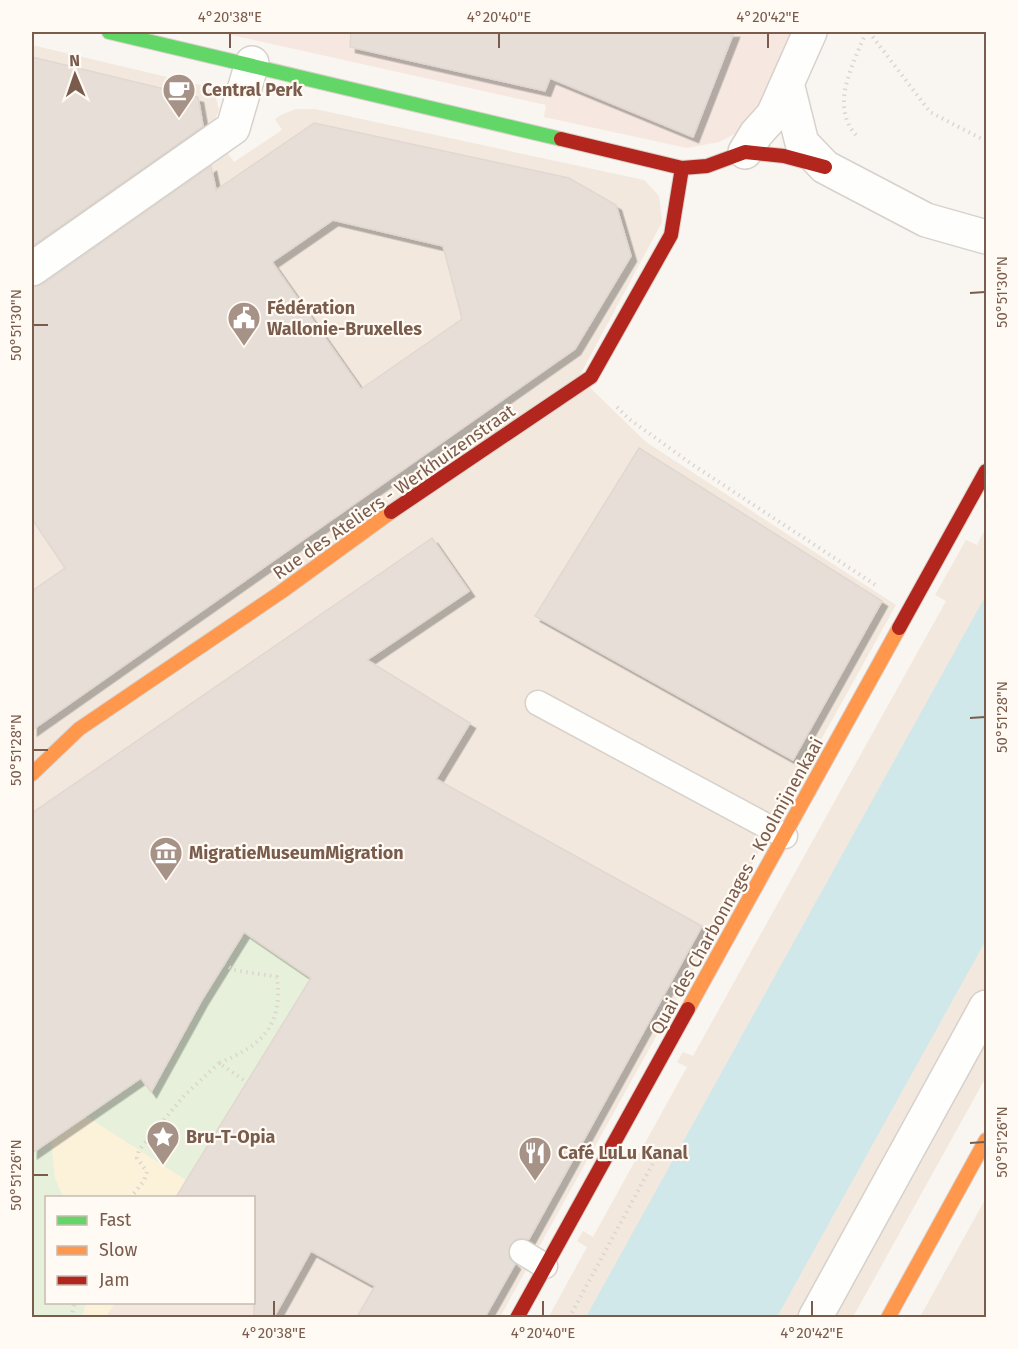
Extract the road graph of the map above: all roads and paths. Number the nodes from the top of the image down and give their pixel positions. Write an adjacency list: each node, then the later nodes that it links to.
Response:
1 (108, 32): 4 (street)
2 (810, 32): 5 (street)
3 (867, 32): 6 (path); 7 (path)
4 (252, 63): 10 (street); 12 (street)
5 (788, 87): 8 (street); 9 (street)
6 (858, 137)
7 (987, 141)
8 (745, 152): 9 (street); 10 (street)
9 (825, 167): 11 (street)
10 (682, 168): 13 (street, Rue des Ateliers - Werkhuizenstraat)
11 (987, 237)
12 (32, 269)
13 (591, 377): 15 (path); 17 (street, Rue des Ateliers - Werkhuizenstraat)
14 (987, 471): 18 (street, Quai des Charbonnages - Koolmijnenkaai)
15 (881, 589)
16 (538, 703): 18 (lane)
17 (32, 774)
18 (785, 836): 26 (street, Quai des Charbonnages - Koolmijnenkaai)
19 (224, 964): 21 (path)
20 (987, 1007): 28 (street)
21 (219, 1064): 22 (path); 24 (path)
22 (246, 1081)
23 (987, 1140): 29 (street)
24 (131, 1196)
25 (522, 1252): 26 (lane)
26 (545, 1266): 27 (street, Quai des Charbonnages - Koolmijnenkaai)
27 (517, 1317)
28 (814, 1317)
29 (888, 1317)

